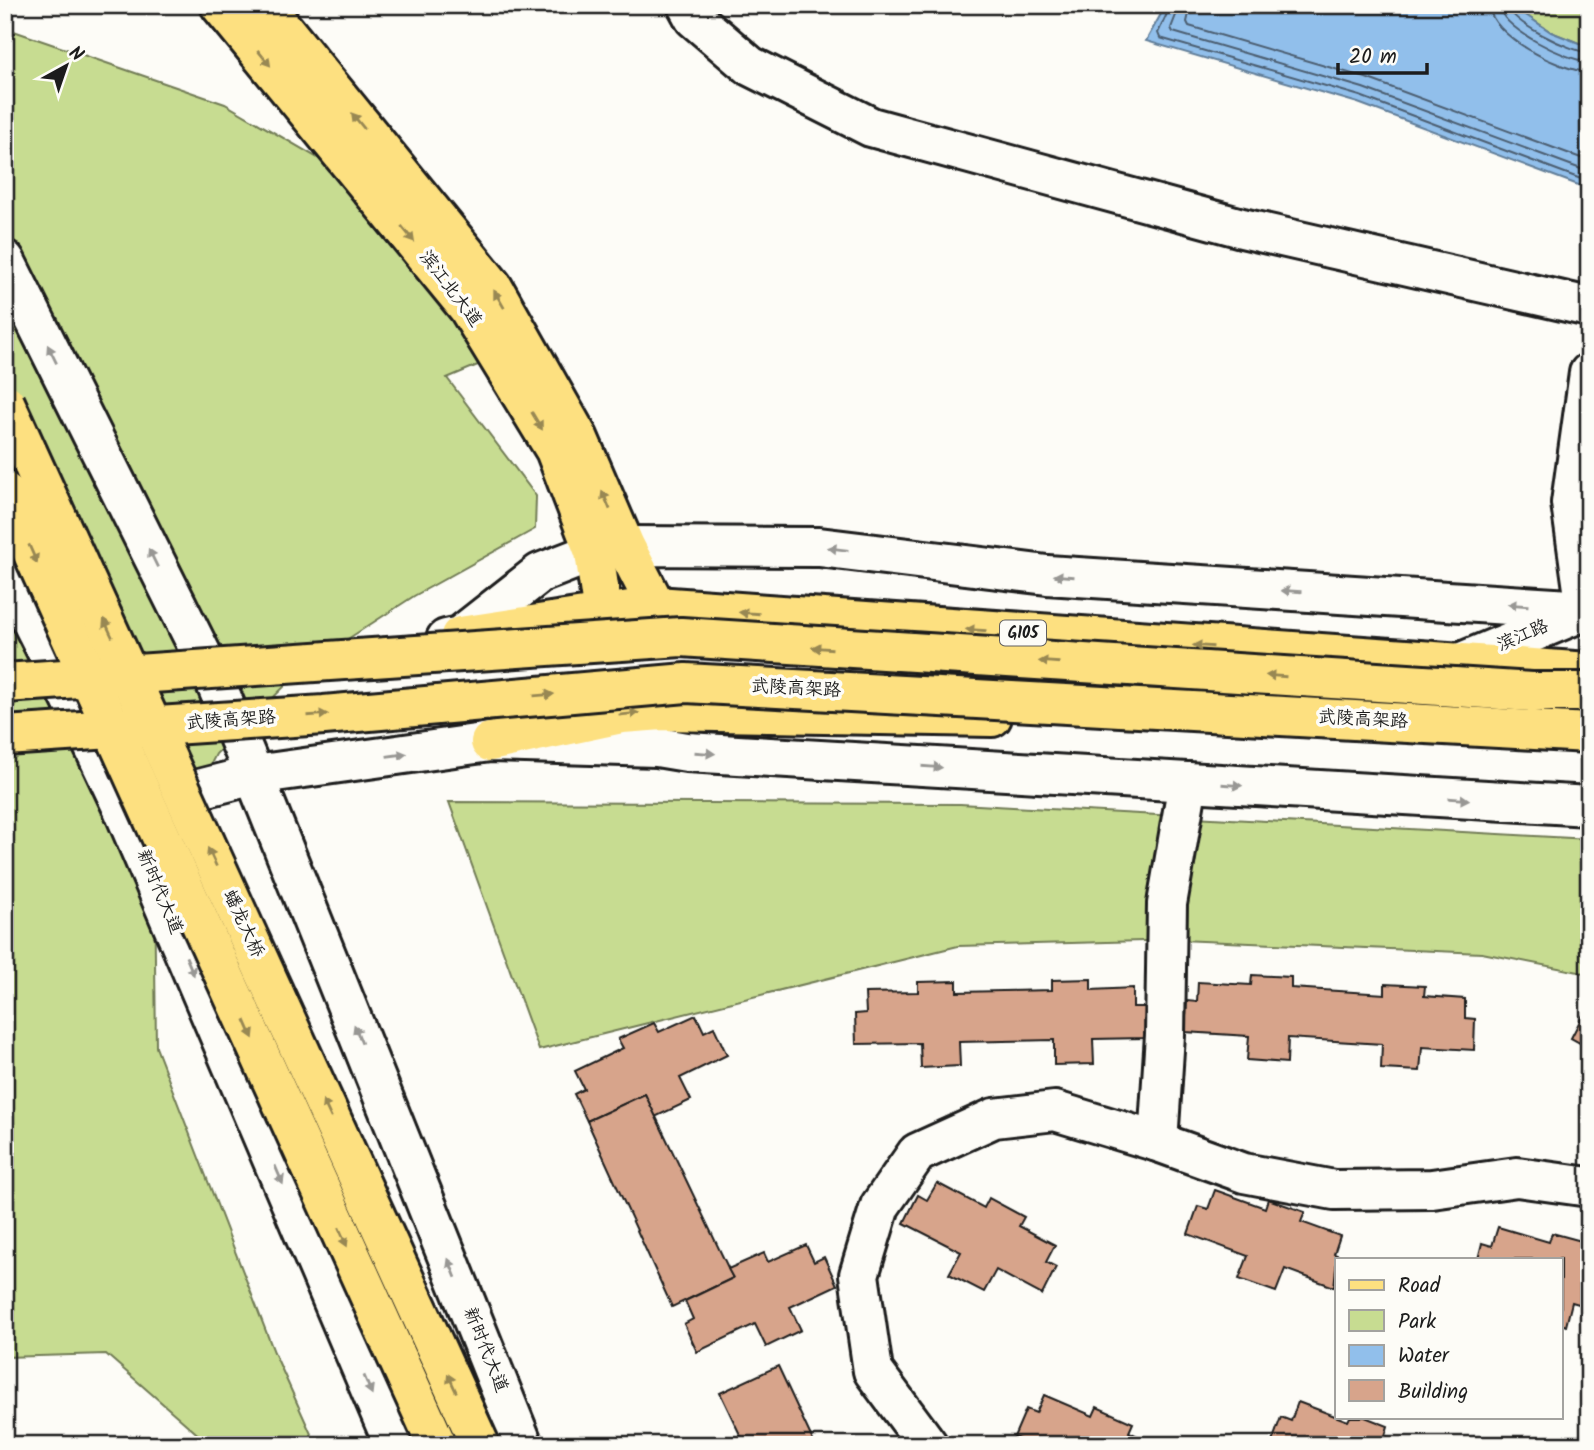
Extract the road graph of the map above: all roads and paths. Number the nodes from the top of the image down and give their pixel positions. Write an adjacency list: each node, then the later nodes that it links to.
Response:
1 (220, 5): 9 (main road, 滨江北大道, one-way to 9)
2 (264, 5): 9 (main road, 滨江北大道, one-way to 2)
3 (688, 5): 5 (street)
4 (5, 260): 17 (street, 新时代大道, one-way to 4)
5 (1589, 307)
6 (1589, 373): 12 (street)
7 (5, 403): 32 (main road, 蟠龙大桥, one-way to 7, bridge)
8 (5, 492): 31 (main road, one-way to 31, bridge)
9 (610, 549): 11 (main road, 滨江北大道); 12 (street, one-way to 9); 13 (main road, 滨江北大道); 14 (street)
10 (5, 569): 20 (street, 新时代大道)
11 (656, 606): 13 (main road, G105); 15 (main road, G105, one-way to 11)
12 (1588, 610): 15 (street, 滨江路)
13 (603, 615): 14 (main road, G105)
14 (460, 636): 17 (street)
15 (1457, 664): 16 (main road, G105)
16 (1589, 672)
17 (214, 679): 20 (street); 24 (street, 新时代大道)
18 (5, 683): 19 (main road, one-way to 18, bridge)
19 (1589, 692)
20 (73, 703): 27 (street, 新时代大道)
21 (1589, 733): 22 (main road, 武陵高架路, one-way to 21, bridge); 23 (main road, one-way to 21)
22 (5, 736)
23 (490, 742): 24 (street, one-way to 23); 25 (street, one-way to 25)
24 (254, 775): 27 (street); 33 (street, 新时代大道, one-way to 24)
25 (1188, 782): 26 (street, one-way to 26); 28 (street)
26 (1589, 806)
27 (124, 808): 30 (street, 新时代大道, one-way to 30)
28 (1158, 1142): 29 (street); 34 (street)
29 (1589, 1187)
30 (394, 1445)
31 (437, 1445)
32 (480, 1445)
33 (523, 1445)
34 (928, 1445)

